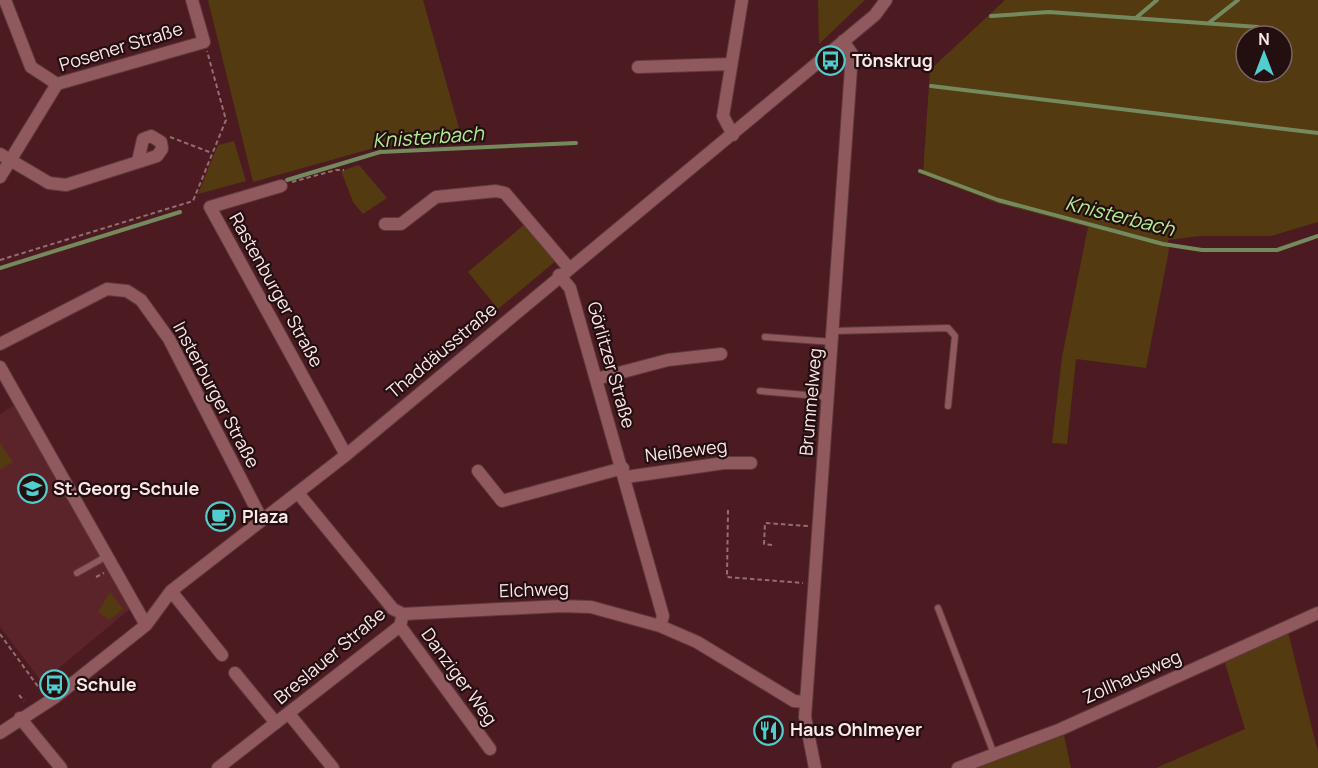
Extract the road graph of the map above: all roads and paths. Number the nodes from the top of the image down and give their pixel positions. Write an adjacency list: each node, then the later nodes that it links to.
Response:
1 (5, 0): 9 (street)
2 (192, 0): 6 (street, Posener Straße)
3 (742, 0): 7 (street)
4 (886, 0): 5 (street, Thaddäusstraße)
5 (843, 41): 10 (street, Thaddäusstraße); 21 (street, Brummelweg)
6 (204, 42): 9 (street, Posener Straße); 12 (path)
7 (731, 64): 8 (street); 10 (street)
8 (638, 67)
9 (57, 84): 13 (street, Posener Straße)
10 (733, 135): 20 (street, Thaddäusstraße)
11 (157, 138): 12 (path); 14 (street); 14 (street)
12 (212, 153): 19 (path)
13 (5, 157): 14 (street); 16 (street, Posener Straße)
14 (138, 161)
15 (344, 170): 17 (path)
16 (0, 177)
17 (281, 186): 30 (street, Rastenburger Straße)
18 (385, 224): 20 (street, Görlitzer Straße)
19 (0, 260)
20 (564, 271): 26 (street, Görlitzer Straße); 30 (street, Thaddäusstraße)
21 (834, 336): 22 (lane); 28 (street, Brummelweg); 29 (lane)
22 (765, 337)
23 (0, 344): 36 (street, Insterburger Straße)
24 (721, 354): 26 (street)
25 (0, 367): 39 (street)
26 (596, 379): 33 (street, Görlitzer Straße)
27 (760, 391): 28 (lane)
28 (829, 397): 37 (street, Brummelweg)
29 (948, 405)
30 (346, 454): 34 (street, Thaddäusstraße)
31 (751, 464): 33 (street, Neißeweg)
32 (478, 471): 33 (street)
33 (624, 472): 47 (street, Görlitzer Straße)
34 (298, 492): 36 (street, Thaddäusstraße); 45 (street)
35 (729, 510): 41 (path)
36 (262, 520): 42 (street, Thaddäusstraße)
37 (819, 526): 38 (path); 41 (street, Brummelweg)
38 (772, 545)
39 (107, 556): 40 (lane); 46 (street)
40 (76, 573)
41 (814, 584): 54 (street, Brummelweg)
42 (171, 591): 46 (street, Thaddäusstraße); 49 (street)
43 (938, 608): 60 (lane)
44 (1318, 613): 60 (street, Zollhausweg)
45 (401, 620): 47 (street, Elchweg); 55 (street, Breslauer Straße); 59 (street, Danziger Weg)
46 (146, 625): 56 (street, Thaddäusstraße)
47 (660, 626): 54 (street, Elchweg)
48 (0, 634): 51 (path)
49 (222, 656)
50 (235, 673): 57 (street, Breslauer Straße)
51 (39, 688)
52 (19, 695): 53 (path)
53 (24, 701)
54 (805, 702): 64 (street, Brummelweg)
55 (289, 714): 57 (street, Breslauer Straße); 63 (street)
56 (20, 718): 58 (street, Thaddäusstraße); 61 (street)
57 (276, 723): 62 (street, Breslauer Straße)
58 (0, 733)
59 (490, 749)
60 (994, 755): 65 (street, Zollhausweg)
61 (61, 768)
62 (218, 768)
63 (333, 768)
64 (815, 768)
65 (958, 768)

